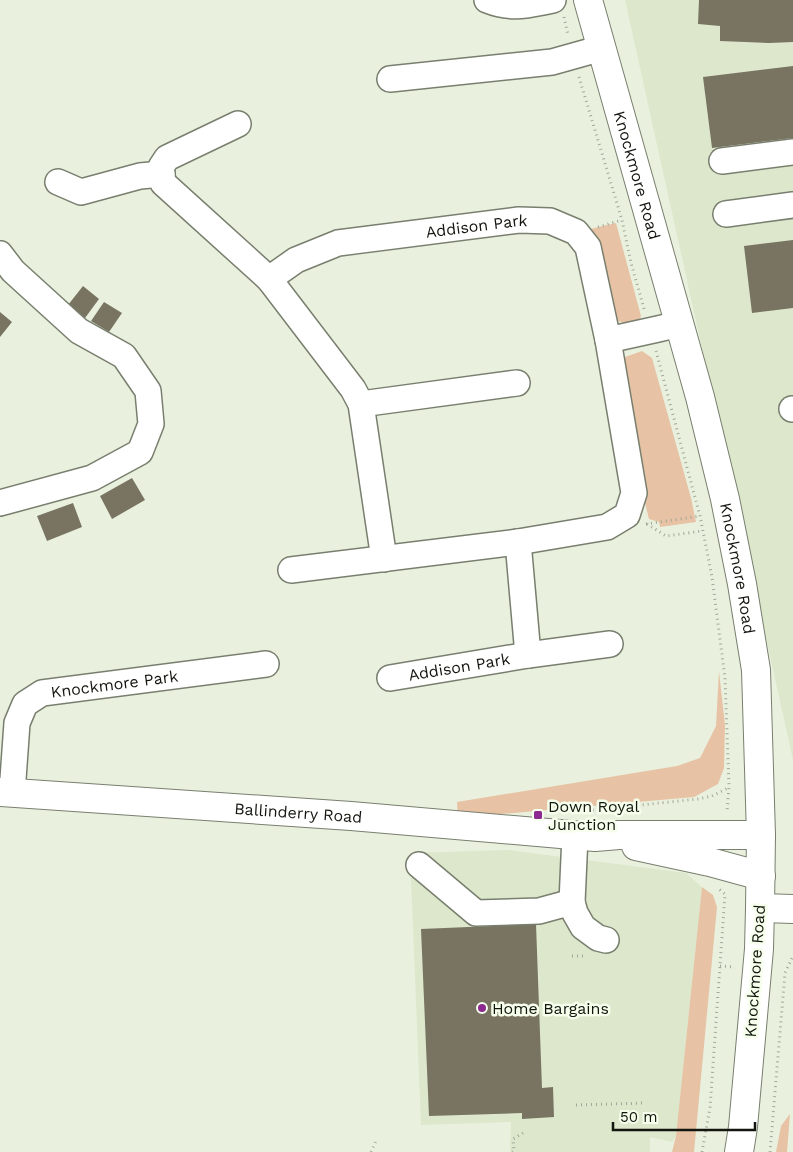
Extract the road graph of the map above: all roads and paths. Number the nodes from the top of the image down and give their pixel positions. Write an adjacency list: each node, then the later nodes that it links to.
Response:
1 (487, 0): 3 (street)
2 (588, 0): 4 (main road, Knockmore Road)
3 (557, 5): 5 (path)
4 (602, 48): 5 (street); 16 (main road, Knockmore Road)
5 (573, 56): 6 (street); 17 (path)
6 (390, 79)
7 (238, 124): 10 (street)
8 (793, 152): 9 (street)
9 (722, 161)
10 (162, 174): 11 (street); 15 (street)
11 (58, 182)
12 (793, 205): 13 (street)
13 (726, 214)
14 (0, 254): 21 (street)
15 (269, 278): 18 (street, Addison Park); 20 (street)
16 (679, 324): 17 (street); 36 (main road, Knockmore Road)
17 (651, 330): 18 (street); 22 (path)
18 (608, 340): 23 (street, Addison Park)
19 (517, 383): 20 (street)
20 (361, 404): 26 (street)
21 (0, 502)
22 (700, 516): 23 (path); 24 (path)
23 (637, 520): 24 (path); 25 (street)
24 (702, 531): 32 (path)
25 (518, 542): 26 (street); 29 (street, Addison Park)
26 (384, 559): 27 (street)
27 (291, 570)
28 (610, 644): 29 (street, Addison Park)
29 (528, 655): 31 (street, Addison Park)
30 (266, 664): 33 (street, Knockmore Park)
31 (390, 678)
32 (729, 787): 34 (path); 35 (path)
33 (6, 792): 34 (main road, Ballinderry Road)
34 (582, 828): 35 (main road, Ballinderry Road); 37 (main road, Ballinderry Road); 40 (street)
35 (726, 835): 36 (main road, Ballinderry Road)
36 (761, 835): 39 (main road, Knockmore Road)
37 (710, 862): 39 (main road, Ballinderry Road); 51 (path)
38 (419, 865): 40 (street)
39 (761, 876): 41 (main road, Knockmore Road)
40 (572, 902): 43 (street)
41 (760, 908): 42 (main road); 52 (main road, Knockmore Road)
42 (793, 909)
43 (606, 940)
44 (793, 956): 53 (path)
45 (645, 1103): 46 (path)
46 (576, 1105)
47 (523, 1133): 50 (path)
48 (377, 1139): 49 (path)
49 (371, 1152)
50 (512, 1152)
51 (702, 1152)
52 (739, 1152)
53 (770, 1152)

